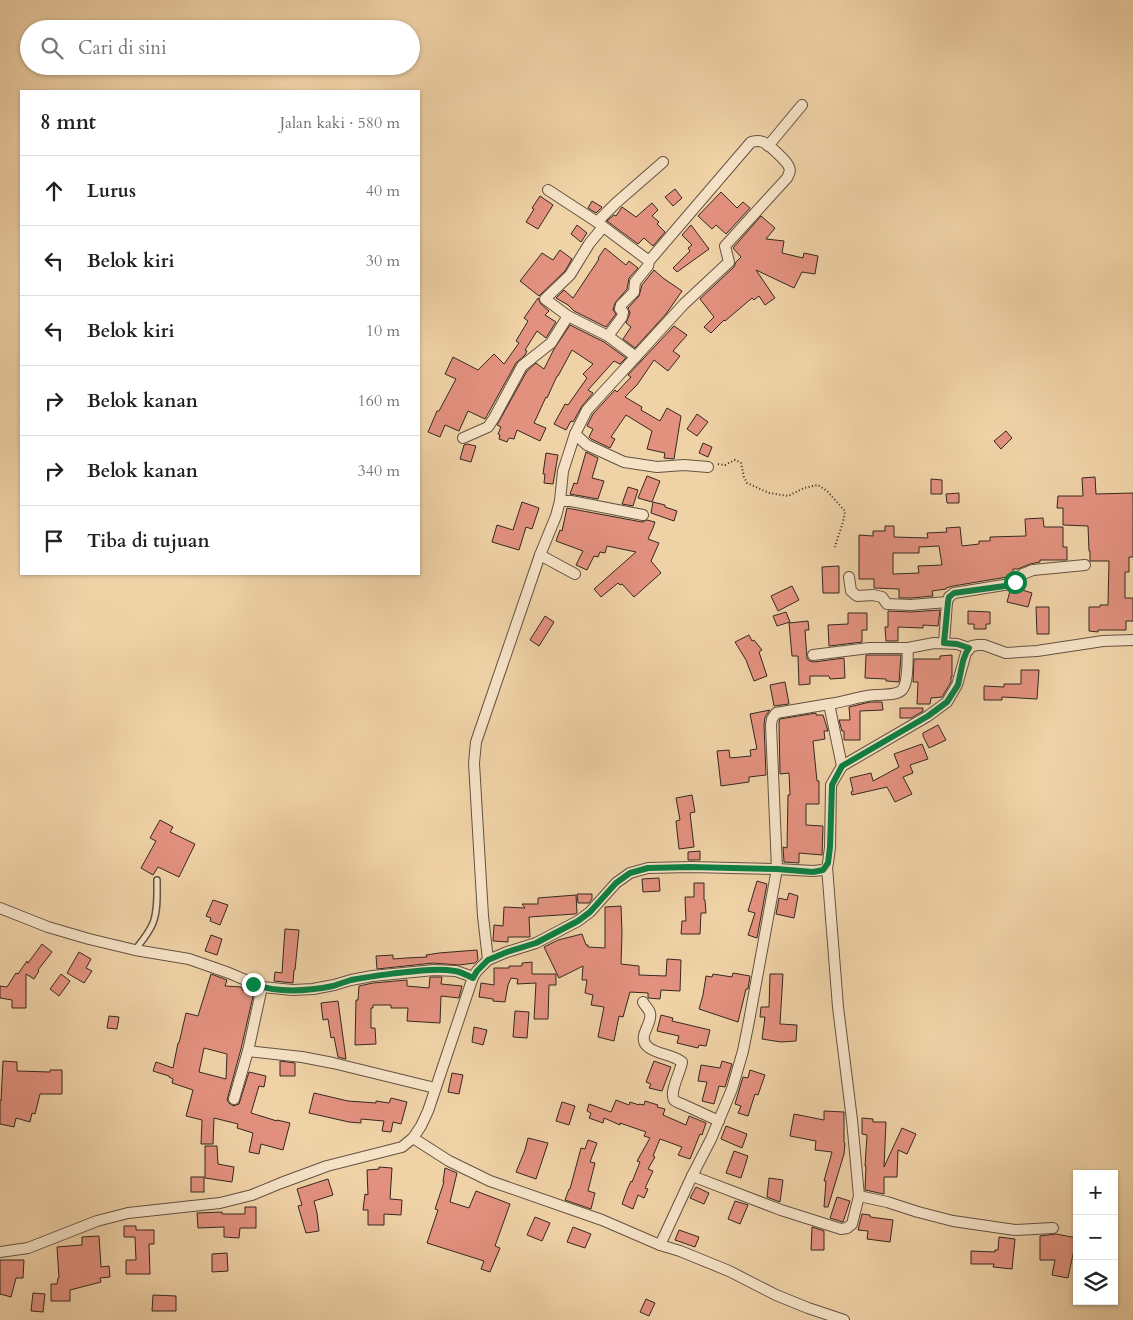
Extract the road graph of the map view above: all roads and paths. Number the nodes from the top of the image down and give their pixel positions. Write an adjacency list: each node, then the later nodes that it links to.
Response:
1 (802, 105): 2 (street)
2 (768, 146): 6 (street); 9 (street)
3 (663, 162): 5 (street)
4 (548, 190): 5 (street)
5 (600, 224): 6 (street); 7 (street)
6 (649, 261): 8 (street)
7 (568, 316): 8 (street); 11 (street)
8 (608, 336): 9 (street)
9 (636, 357): 10 (street)
10 (575, 434): 12 (street); 13 (street)
11 (463, 438)
12 (708, 466): 15 (path)
13 (560, 502): 14 (street); 16 (street)
14 (643, 515)
15 (835, 547)
16 (540, 555): 18 (street); 33 (street)
17 (1085, 565): 20 (street)
18 (575, 574)
19 (849, 577): 20 (street)
20 (948, 602): 22 (street)
21 (1133, 640): 24 (street)
22 (944, 643): 23 (street); 24 (street)
23 (908, 648): 25 (street); 26 (street)
24 (969, 648): 27 (street)
25 (813, 655)
26 (828, 704): 27 (street); 29 (street)
27 (842, 766): 28 (street)
28 (826, 867): 29 (street); 43 (street)
29 (777, 869): 33 (street); 40 (street)
30 (158, 880): 32 (lane)
31 (0, 908): 32 (street)
32 (135, 950): 35 (street)
33 (488, 960): 34 (street)
34 (473, 978): 35 (street); 38 (street)
35 (262, 987): 37 (street)
36 (643, 1002): 40 (street)
37 (248, 1051): 38 (street); 39 (street)
38 (435, 1088): 41 (street)
39 (234, 1099)
40 (719, 1121): 42 (street)
41 (413, 1138): 45 (street); 46 (street)
42 (692, 1176): 43 (street); 45 (street)
43 (859, 1196): 44 (street)
44 (1053, 1228)
45 (660, 1245): 47 (street)
46 (0, 1252)
47 (844, 1320)

